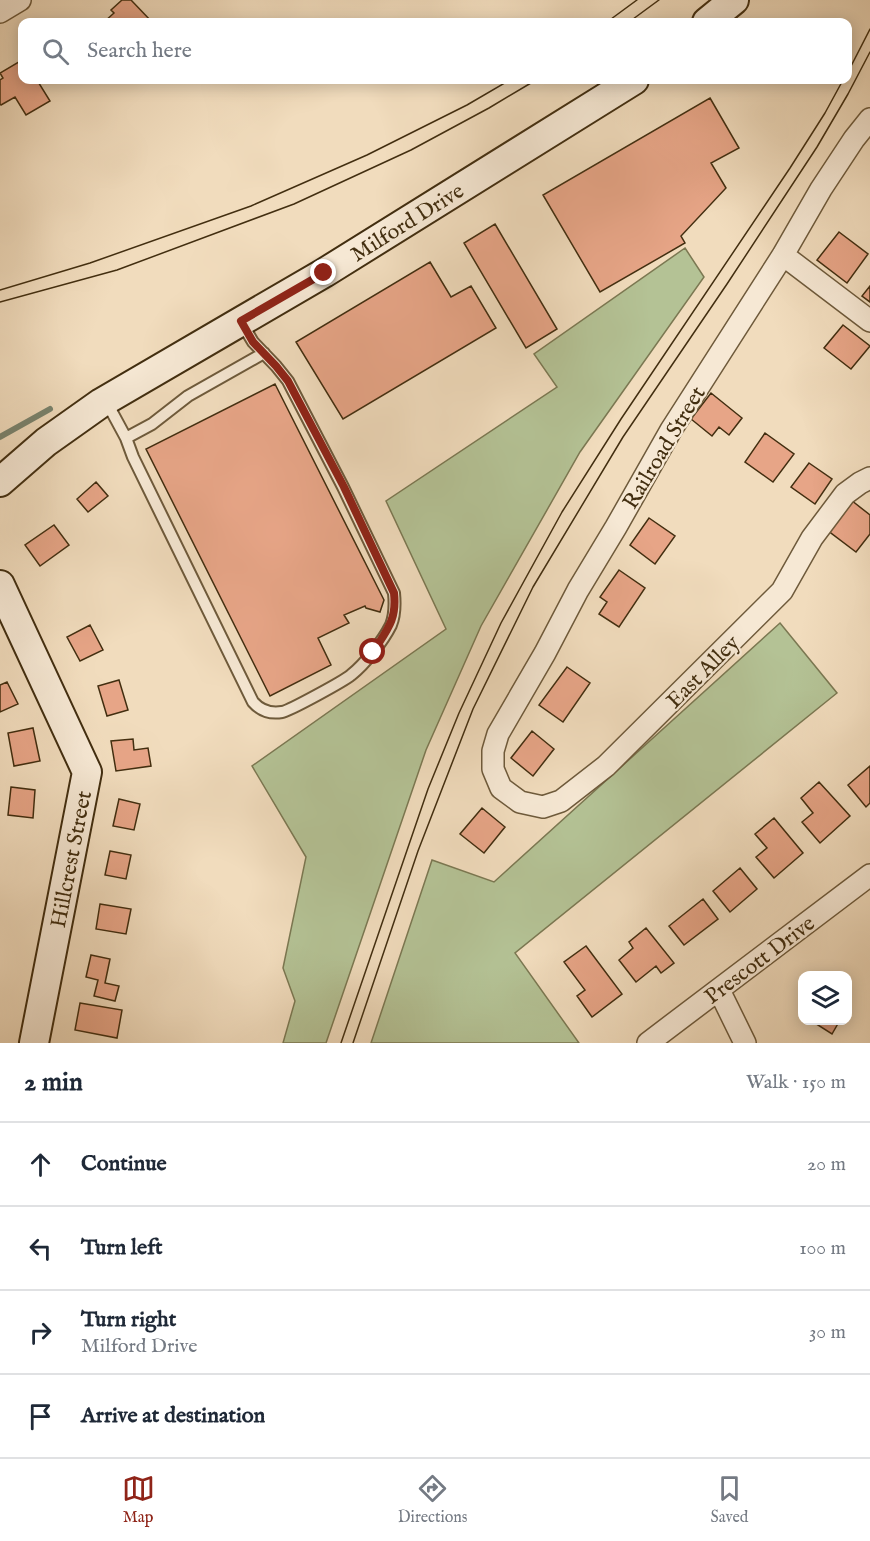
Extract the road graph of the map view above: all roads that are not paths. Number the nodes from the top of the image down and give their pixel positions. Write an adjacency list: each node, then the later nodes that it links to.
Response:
1 (20, 0): 3 (street)
2 (734, 0): 4 (street)
3 (0, 12)
4 (713, 18)
5 (628, 84): 8 (street, Milford Drive)
6 (870, 119): 7 (street, Railroad Street)
7 (783, 255): 9 (street); 16 (street, Railroad Street)
8 (241, 321): 10 (lane); 11 (street, Milford Drive)
9 (870, 321)
10 (264, 353): 12 (lane); 12 (lane)
11 (106, 400): 12 (lane); 14 (street, Milford Drive)
12 (126, 438)
13 (870, 478): 16 (street, East Alley)
14 (0, 482)
15 (0, 585): 19 (street, Hillcrest Street)
16 (501, 788)
17 (870, 875): 18 (street, Prescott Drive)
18 (719, 990): 20 (street, Prescott Drive); 21 (street)
19 (34, 1043)
20 (648, 1043)
21 (745, 1043)

